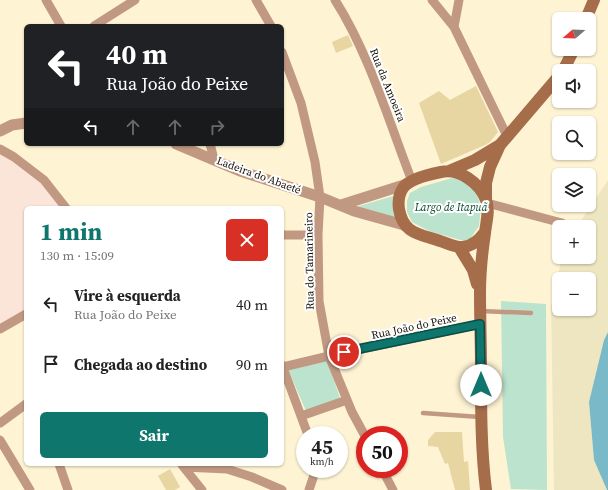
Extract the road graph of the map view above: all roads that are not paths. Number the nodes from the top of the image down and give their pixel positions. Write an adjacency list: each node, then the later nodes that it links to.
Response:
1 (46, 0): 9 (street)
2 (135, 0): 10 (street)
3 (256, 0): 11 (street)
4 (336, 0): 23 (street, Rua da Amoeira)
5 (432, 0): 12 (street)
6 (459, 0): 12 (street)
7 (594, 0): 8 (main road)
8 (589, 12)
9 (60, 24)
10 (97, 24)
11 (270, 24)
12 (454, 27): 17 (street)
13 (284, 57): 24 (street, Rua do Tamarineiro)
14 (552, 84): 17 (main road)
15 (24, 123): 16 (street)
16 (0, 131)
17 (504, 140): 22 (main road); 25 (main road)
18 (181, 146): 21 (street, Ladeira do Abaeté)
19 (211, 146): 21 (street)
20 (0, 149): 27 (street)
21 (214, 159): 24 (street, Ladeira do Abaeté)
22 (449, 171): 23 (main road); 25 (main road)
23 (410, 182): 26 (street); 29 (main road)
24 (320, 197): 26 (street, Ladeira do Abaeté); 31 (street, Rua do Tamarineiro)
25 (486, 201): 28 (street); 30 (main road)
26 (342, 205): 29 (street, Ladeira do Abaeté)
27 (64, 206)
28 (552, 220)
29 (404, 225): 33 (main road)
30 (485, 232): 33 (main road); 34 (main road)
31 (318, 235): 32 (street); 40 (street, Rua do Tamarineiro)
32 (284, 236)
33 (459, 247): 34 (main road)
34 (480, 293): 35 (main road)
35 (480, 311): 36 (lane); 38 (main road)
36 (531, 313)
37 (24, 315): 39 (street)
38 (480, 324): 40 (street, Rua João do Peixe); 47 (main road)
39 (0, 329)
40 (329, 356): 41 (street, Rua João do Peixe); 43 (street, Rua do Tamarineiro)
41 (284, 366)
42 (284, 369): 46 (street)
43 (347, 400): 46 (street); 50 (street, Rua do Tamarineiro)
44 (23, 406): 48 (street)
45 (424, 413): 47 (lane)
46 (301, 416): 49 (street)
47 (481, 417): 62 (main road)
48 (0, 423)
49 (305, 426)
50 (360, 426)
51 (0, 440): 56 (street)
52 (60, 466): 57 (street)
53 (183, 466): 58 (street); 59 (street)
54 (313, 478): 60 (street)
55 (387, 478): 61 (street)
56 (30, 490)
57 (68, 490)
58 (202, 490)
59 (282, 490)
60 (309, 490)
61 (393, 490)
62 (486, 490)

